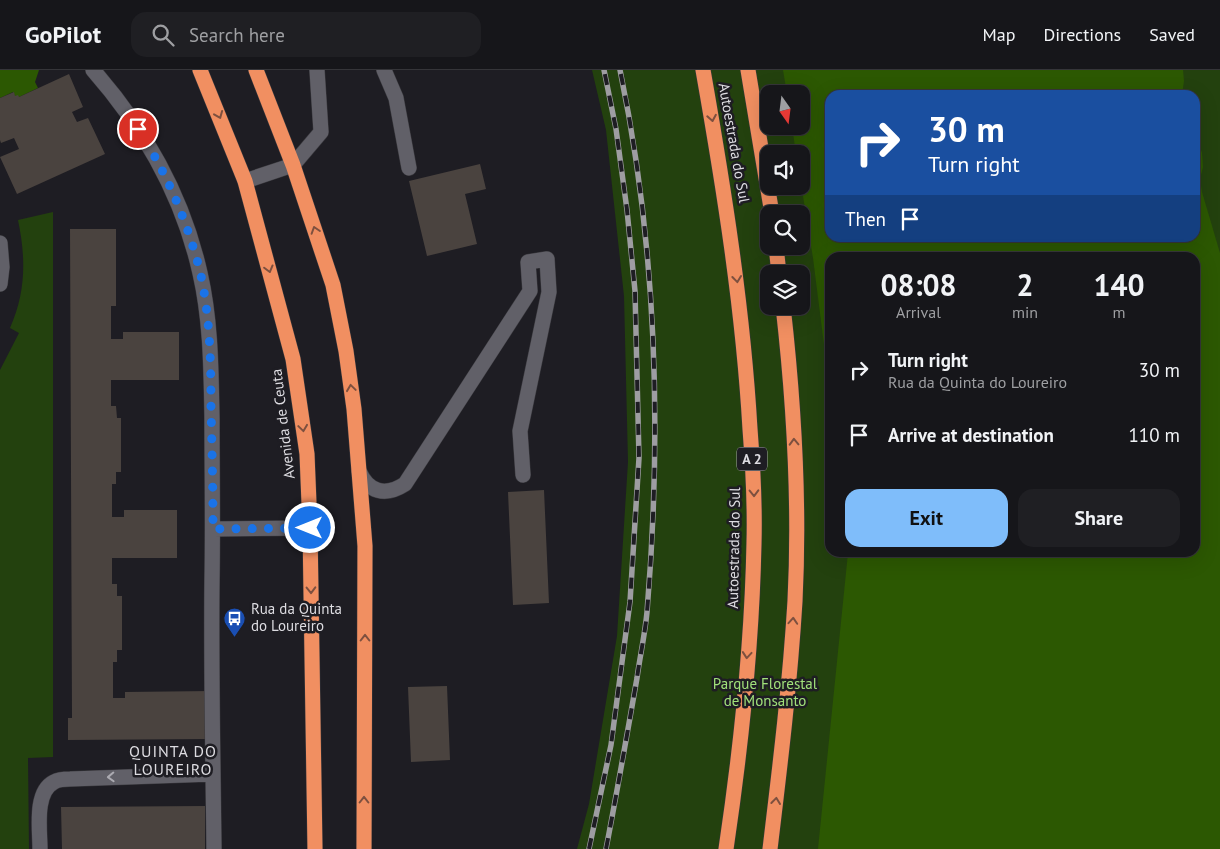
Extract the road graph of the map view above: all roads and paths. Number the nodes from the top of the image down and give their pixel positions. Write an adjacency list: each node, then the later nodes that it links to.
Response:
1 (93, 70): 18 (street)
2 (200, 70): 10 (highway, Avenida de Ceuta, one-way to 10)
3 (256, 70): 8 (highway)
4 (317, 70): 8 (street)
5 (384, 70): 9 (street)
6 (704, 70): 24 (highway, Autoestrada do Sul / A 2, one-way to 24)
7 (748, 70): 11 (highway, Autoestrada do Sul)
8 (294, 165): 10 (street); 15 (highway, one-way to 8)
9 (409, 168)
10 (245, 181): 17 (highway, Avenida de Ceuta, one-way to 17)
11 (770, 205)
12 (0, 243): 13 (street)
13 (0, 284)
14 (784, 315): 25 (highway, one-way to 14)
15 (359, 471): 16 (street); 23 (highway, one-way to 15)
16 (523, 475)
17 (310, 528): 18 (street); 22 (highway, Avenida de Ceuta, one-way to 22)
18 (213, 529): 19 (street)
19 (213, 774): 20 (street, one-way to 20); 21 (street)
20 (40, 849)
21 (214, 849)
22 (315, 849)
23 (364, 849)
24 (726, 849)
25 (770, 849)

